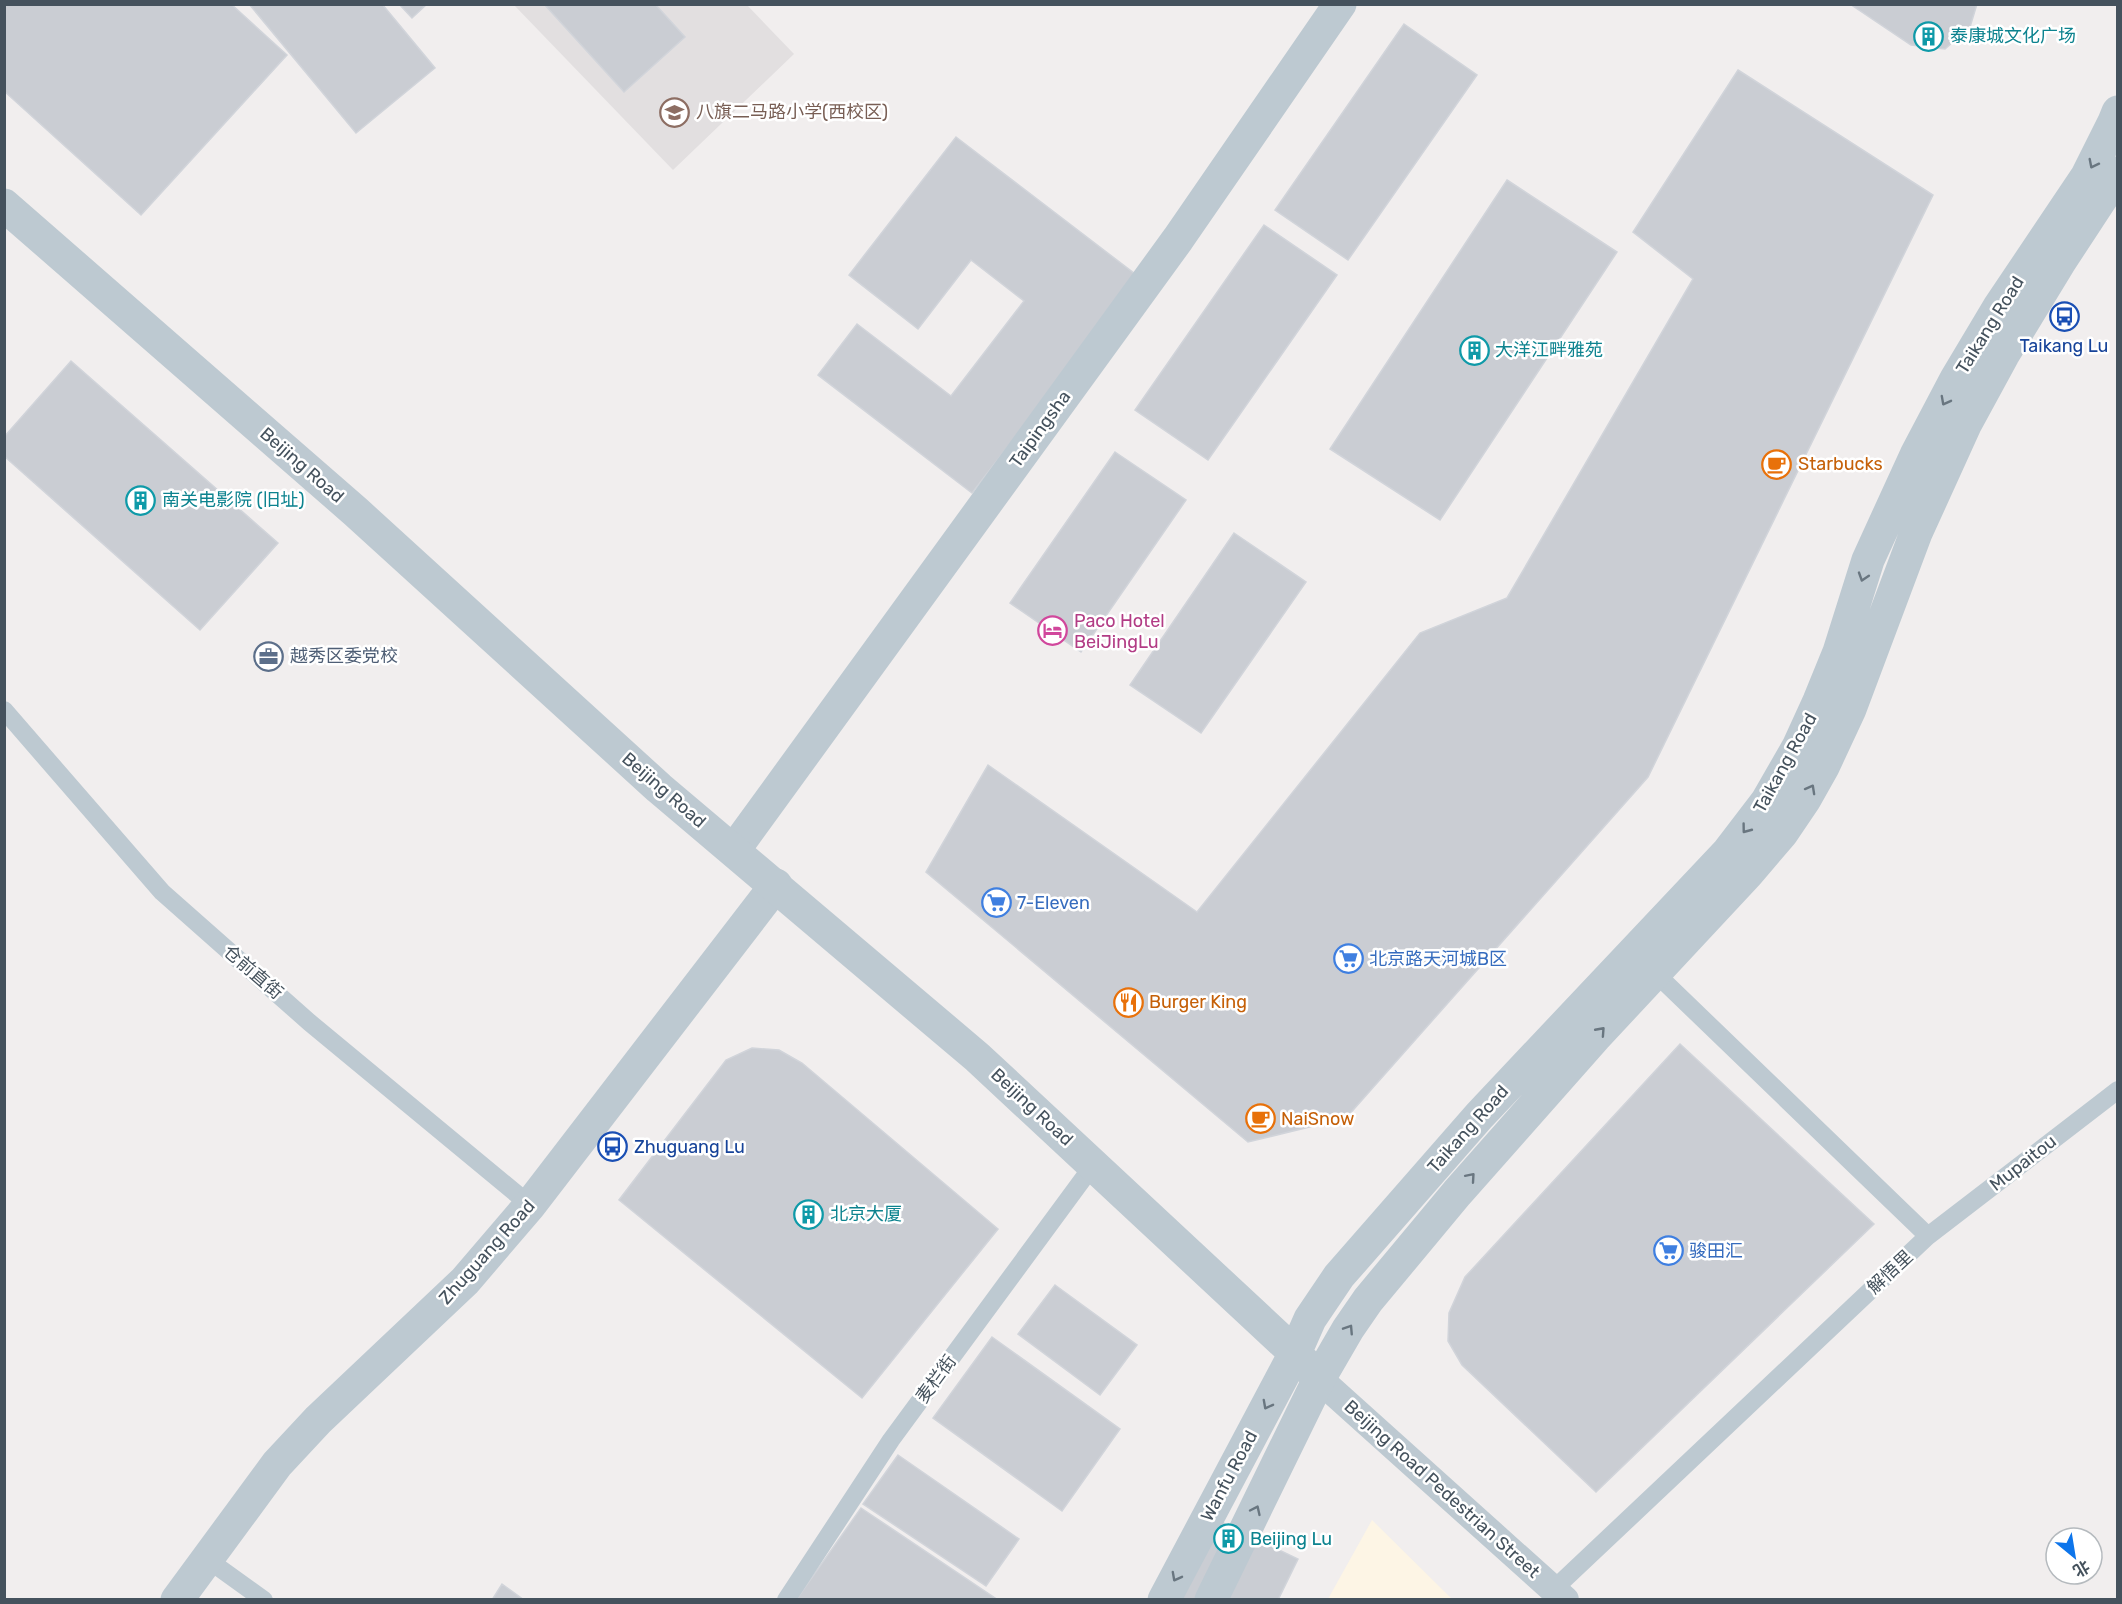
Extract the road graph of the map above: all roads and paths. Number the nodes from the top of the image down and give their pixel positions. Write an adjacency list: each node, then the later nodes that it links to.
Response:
1 (1340, 4): 6 (street, Taipingsha)
2 (2118, 111): 8 (street, Taikang Road, one-way to 8)
3 (2118, 173): 8 (street, Taikang Road, one-way to 3)
4 (4, 205): 6 (street, Beijing Road)
5 (4, 710): 11 (lane, 仓前直街)
6 (734, 850): 7 (street, Beijing Road)
7 (776, 885): 10 (street, Beijing Road); 11 (street, Zhuguang Road)
8 (1643, 963): 12 (lane, 解悟里); 13 (street, Taikang Road); 14 (street, Taikang Road, one-way to 8)
9 (2118, 1090): 12 (lane, Mupaitou)
10 (1094, 1164): 13 (street, Beijing Road); 19 (lane, 麦栏街)
11 (530, 1205): 15 (street, Zhuguang Road)
12 (1929, 1236): 16 (lane, 解悟里)
13 (1295, 1353): 14 (street, Beijing Road); 20 (street, Wanfu Road, one-way to 20)
14 (1319, 1379): 16 (street, Beijing Road Pedestrian Street); 21 (street, Wanfu Road, one-way to 14)
15 (207, 1559): 17 (street, Zhuguang Road); 18 (lane)
16 (1559, 1594)
17 (177, 1599)
18 (264, 1599)
19 (786, 1599)
20 (1164, 1599)
21 (1211, 1599)

